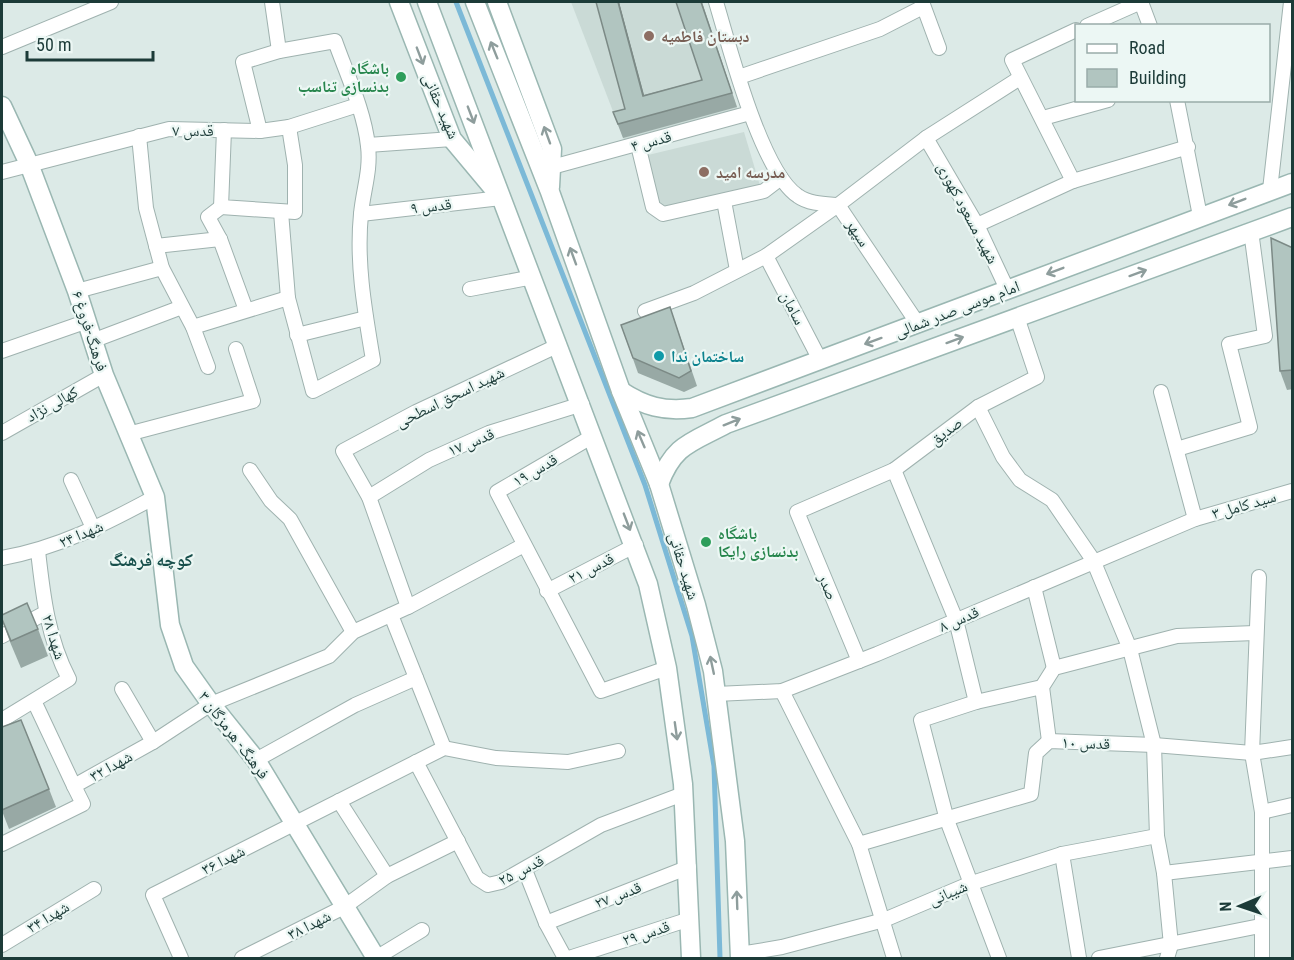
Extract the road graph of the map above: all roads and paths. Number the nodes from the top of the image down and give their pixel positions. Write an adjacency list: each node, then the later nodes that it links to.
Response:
1 (111, 2): 14 (street)
2 (272, 2): 16 (street)
3 (399, 2): 31 (main road, شهید حقانی, one-way to 31)
4 (427, 2): 42 (main road, شهید حقانی, one-way to 42)
5 (475, 2): 36 (main road, one-way to 5)
6 (497, 2): 36 (main road, شهید حقانی, one-way to 6)
7 (716, 2): 17 (street)
8 (1141, 2): 11 (street); 12 (street)
9 (1291, 2): 19 (street)
10 (922, 4): 15 (street); 17 (street)
11 (1092, 24)
12 (1149, 24)
13 (1075, 31): 18 (street)
14 (2, 47)
15 (939, 48)
16 (279, 51): 22 (street); 28 (street)
17 (739, 77): 24 (street)
18 (1020, 78): 25 (street); 30 (street, سپهر)
19 (1287, 82): 41 (street)
20 (1101, 102): 25 (street)
21 (1177, 102): 34 (street)
22 (358, 105): 26 (street, قدس ۷); 32 (street)
23 (2, 106): 35 (main road, فرهنگ-فروغ ۶)
24 (750, 112): 33 (street, قدس ۴); 38 (street)
25 (1043, 118): 39 (street)
26 (289, 127): 28 (street, قدس ۷); 46 (street)
27 (224, 130): 28 (street, قدس ۷); 29 (street, قدس ۷); 45 (street)
28 (260, 131)
29 (139, 136): 35 (street, قدس ۷); 53 (street)
30 (926, 138): 44 (street, سپهر); 50 (street, شهید مسعود کهوری)
31 (452, 139): 32 (street); 42 (main road, شهید حقانی)
32 (368, 145): 47 (street)
33 (638, 145): 36 (street, قدس ۴); 43 (street)
34 (1188, 147): 39 (street); 48 (street)
35 (29, 164): 37 (street, قدس ۷); 60 (main road, فرهنگ-فروغ ۶)
36 (545, 165): 78 (main road, شهید حقانی, one-way to 36)
37 (2, 172)
38 (781, 178): 43 (street); 44 (street)
39 (1073, 181): 50 (street)
40 (1293, 183): 41 (main road, امام موسی صدر شمالی)
41 (1270, 190): 48 (main road, امام موسی صدر شمالی, one-way to 48); 49 (main road)
42 (501, 198): 47 (street, قدس ۹); 57 (main road, شهید حقانی)
43 (724, 201): 56 (street)
44 (838, 205): 54 (street); 68 (street, سپهر)
45 (221, 207): 46 (street); 52 (street)
46 (281, 212): 61 (street)
47 (361, 214): 66 (street)
48 (1200, 216): 59 (main road, امام موسی صدر شمالی, one-way to 59)
49 (1289, 221): 51 (main road, امام موسی صدر شمالی)
50 (977, 225): 59 (street, شهید مسعود کهوری)
51 (1251, 231): 65 (main road, امام موسی صدر شمالی, one-way to 51); 87 (street)
52 (220, 239): 53 (street); 63 (street)
53 (156, 246): 55 (street)
54 (766, 256): 56 (street); 75 (street, سامان)
55 (162, 268): 60 (street); 62 (street)
56 (737, 270): 64 (street)
57 (533, 277): 58 (street); 72 (main road, شهید حقانی)
58 (470, 289)
59 (1007, 289): 68 (main road, امام موسی صدر شمالی)
60 (77, 291): 67 (main road, فرهنگ-فروغ ۶)
61 (288, 298): 63 (street); 70 (street)
62 (182, 307): 69 (street); 71 (street)
63 (246, 310): 69 (street)
64 (645, 311)
65 (1017, 317): 81 (street, صدیق); 86 (main road, امام موسی صدر شمالی, one-way to 65)
66 (366, 318): 70 (street); 70 (street)
67 (85, 322): 71 (main road, فرهنگ-فروغ ۶); 74 (street)
68 (918, 324): 75 (main road, امام موسی صدر شمالی, one-way to 75)
69 (193, 327): 76 (street)
70 (297, 335)
71 (92, 341): 77 (main road, فرهنگ-فروغ ۶)
72 (559, 345): 80 (main road, شهید حقانی); 94 (street, شهید اسحق اسطحی)
73 (236, 349): 84 (street)
74 (2, 351)
75 (820, 360): 82 (main road, امام موسی صدر شمالی)
76 (208, 367)
77 (104, 375): 83 (street, کهالی نژاد); 84 (main road, فرهنگ-فروغ ۶)
78 (621, 391): 82 (main road, امام موسی صدر شمالی); 91 (main road, شهید حقانی, one-way to 78)
79 (1161, 392): 87 (street)
80 (582, 404): 85 (main road, شهید حقانی); 94 (street, قدس ۱۷)
81 (978, 407): 89 (street, صدیق); 103 (street)
82 (692, 408): 86 (main road)
83 (2, 433)
84 (128, 434): 93 (main road, فرهنگ-فروغ ۶)
85 (593, 436): 98 (street, قدس ۱۹); 99 (main road, شهید حقانی, one-way to 99)
86 (704, 436): 91 (main road, امام موسی صدر شمالی)
87 (1177, 449): 96 (street)
88 (250, 470): 111 (street)
89 (894, 470): 95 (street, صدیق); 110 (street)
90 (71, 480): 97 (street)
91 (659, 484): 122 (main road, شهید حقانی, one-way to 91)
92 (1293, 491): 96 (street, سید کامل ۳)
93 (155, 496): 97 (street, شهدا ۲۴); 102 (main road, فرهنگ-فروغ ۶)
94 (369, 497): 107 (street)
95 (797, 512): 115 (street, صدر)
96 (1195, 519): 103 (street, قدس ۸)
97 (94, 530): 100 (street, شهدا ۲۴)
98 (524, 545): 106 (street); 107 (street, شهدا ۳۲)
99 (636, 545): 106 (street, قدس ۲۱); 116 (main road, شهید حقانی)
100 (38, 551): 101 (street, شهدا ۲۴); 108 (street, شهدا ۲۸)
101 (2, 558)
102 (163, 560): 125 (main road, فرهنگ- هرمزگان ۳)
103 (1094, 560): 105 (street, قدس ۸); 114 (street)
104 (1259, 577): 112 (street)
105 (1034, 587): 110 (street, قدس ۸); 117 (street)
106 (547, 591): 116 (street)
107 (408, 607): 109 (street, شهدا ۳۲)
108 (45, 614): 113 (street); 123 (street, شهدا ۲۸)
109 (391, 615): 111 (street, شهدا ۳۲); 118 (street)
110 (957, 620): 115 (street, قدس ۸); 124 (street)
111 (353, 632): 125 (street, شهدا ۳۲)
112 (1256, 633): 114 (street); 133 (street)
113 (2, 636)
114 (1130, 649): 117 (street); 129 (street)
115 (859, 661): 121 (street, قدس ۸)
116 (667, 668): 137 (main road, شهید حقانی, one-way to 137)
117 (1054, 668): 119 (street)
118 (416, 678): 131 (street); 134 (street)
119 (1042, 687): 124 (street); 127 (street)
120 (122, 689): 128 (street)
121 (782, 691): 122 (street, قدس ۸); 146 (street)
122 (716, 694): 165 (main road, شهید حقانی, one-way to 122)
123 (34, 701): 126 (street, شهدا ۲۸); 136 (street)
124 (976, 702): 141 (street)
125 (211, 705): 128 (street, شهدا ۳۲); 134 (main road, فرهنگ- هرمزگان ۳)
126 (2, 720)
127 (1049, 741): 129 (street, قدس ۱۰); 141 (street, قدس ۱۰)
128 (153, 742): 136 (street, شهدا ۳۲)
129 (1154, 745): 133 (street, قدس ۱۰); 143 (street)
130 (1293, 747): 133 (street, قدس ۱۰)
131 (444, 748): 132 (street); 135 (street, شهدا ۳۶)
132 (618, 751)
133 (1252, 753): 140 (street)
134 (256, 760): 142 (main road, فرهنگ- هرمزگان ۳)
135 (416, 762): 138 (street, شهدا ۳۶); 144 (street, قدس ۲۵)
136 (74, 786): 145 (street, شهدا ۳۲)
137 (683, 794): 150 (main road, شهید حقانی); 151 (street, قدس ۲۵)
138 (339, 801): 142 (street, شهدا ۳۶); 153 (street)
139 (1293, 806): 140 (street)
140 (1262, 812): 149 (street)
141 (947, 820): 146 (street, قدس ۱۰); 154 (street)
142 (294, 824): 156 (main road, فرهنگ- هرمزگان ۳); 166 (street, شهدا ۳۶)
143 (1157, 836): 147 (street, شیبانی); 152 (street)
144 (458, 841): 151 (street, قدس ۲۵); 153 (street, شهدا ۳۸)
145 (2, 844)
146 (859, 844): 158 (street)
147 (1062, 854): 154 (street, شیبانی); 173 (street)
148 (1293, 858): 149 (street)
149 (1261, 863): 152 (street); 160 (street)
150 (689, 867): 157 (main road, شهید حقانی); 159 (street, قدس ۲۷)
151 (525, 870): 159 (street)
152 (1164, 873): 163 (street)
153 (387, 876): 156 (street, شهدا ۳۸)
154 (969, 884): 158 (street, شیبانی); 172 (street)
155 (94, 889): 162 (street, شهدا ۳۴)
156 (344, 907): 167 (street, شهدا ۳۸); 168 (main road, فرهنگ- هرمزگان ۳)
157 (690, 919): 169 (street, قدس ۲۹); 170 (main road, شهید حقانی)
158 (884, 920): 164 (street, شیبانی); 171 (street)
159 (546, 923): 169 (street)
160 (1260, 926): 163 (street); 175 (street)
161 (422, 930): 168 (street)
162 (2, 945)
163 (1169, 952): 174 (street)
164 (782, 953): 165 (street, شیبانی)
165 (740, 956)
166 (182, 958)
167 (242, 958)
168 (376, 958)
169 (567, 958)
170 (691, 958)
171 (894, 958)
172 (999, 958)
173 (1079, 958)
174 (1100, 958)
175 (1262, 958)

